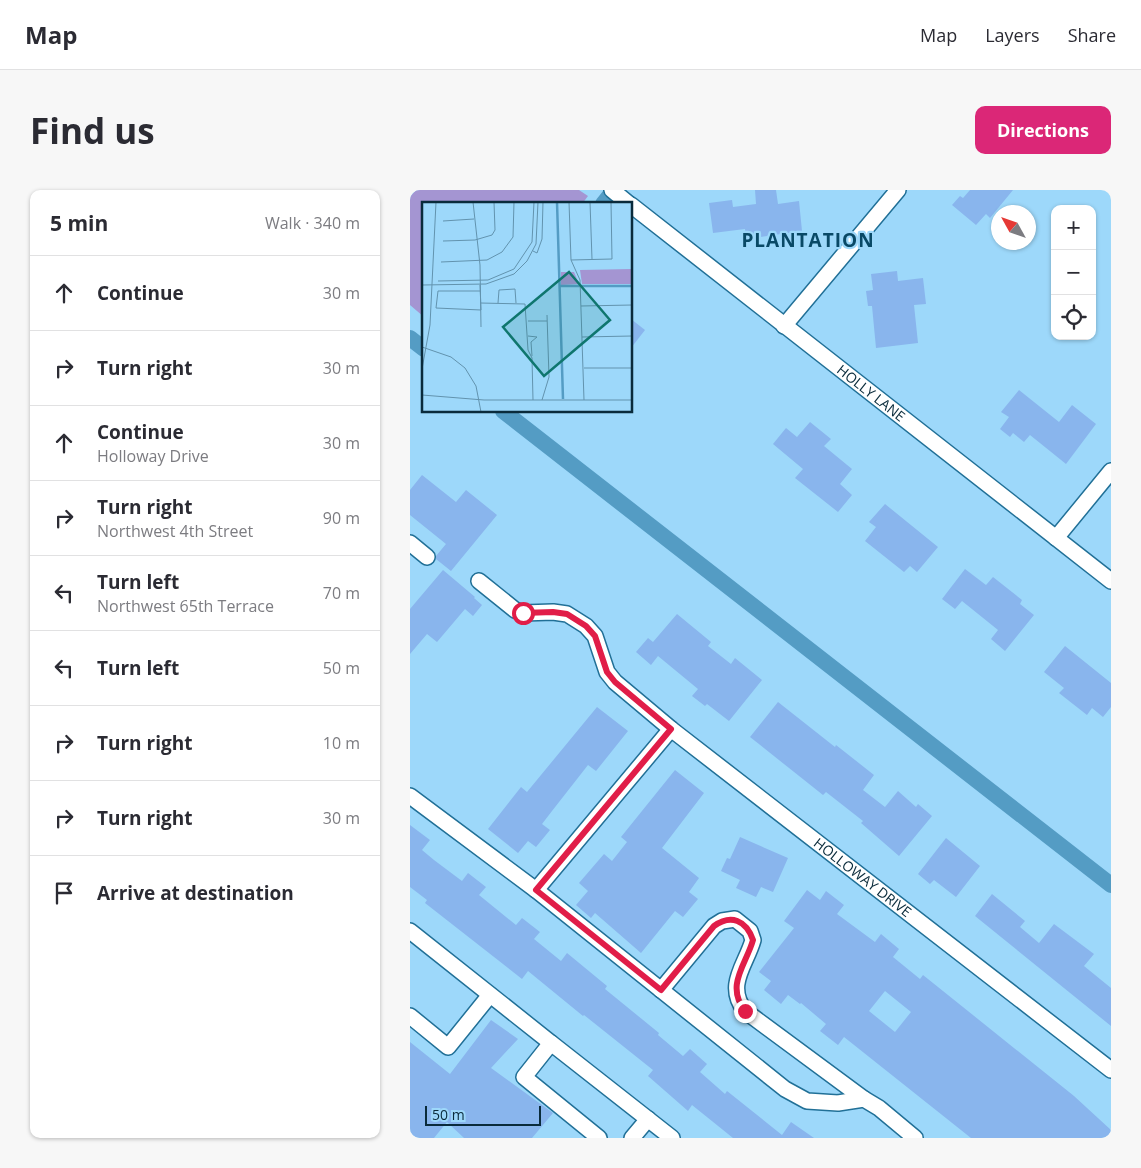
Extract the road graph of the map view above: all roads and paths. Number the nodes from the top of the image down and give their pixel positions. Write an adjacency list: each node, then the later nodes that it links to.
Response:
1 (898, 190): 3 (street)
2 (632, 206): 3 (street, HOLLY LANE)
3 (784, 326): 5 (street, HOLLY LANE)
4 (1111, 471): 5 (street)
5 (1056, 538): 9 (street, HOLLY LANE)
6 (410, 543): 7 (street)
7 (427, 557)
8 (479, 581): 10 (street, HOLLOWAY DRIVE)
9 (1111, 581)
10 (671, 729): 12 (street); 18 (street, HOLLOWAY DRIVE)
11 (410, 796): 12 (street)
12 (536, 890): 14 (street)
13 (410, 931): 15 (street)
14 (661, 990): 19 (street); 19 (street)
15 (490, 995): 16 (street); 17 (street)
16 (410, 1016)
17 (552, 1043): 20 (street); 21 (street)
18 (1111, 1070)
19 (864, 1099): 24 (street)
20 (648, 1119): 22 (street); 23 (street)
21 (599, 1138)
22 (632, 1138)
23 (672, 1138)
24 (915, 1138)

